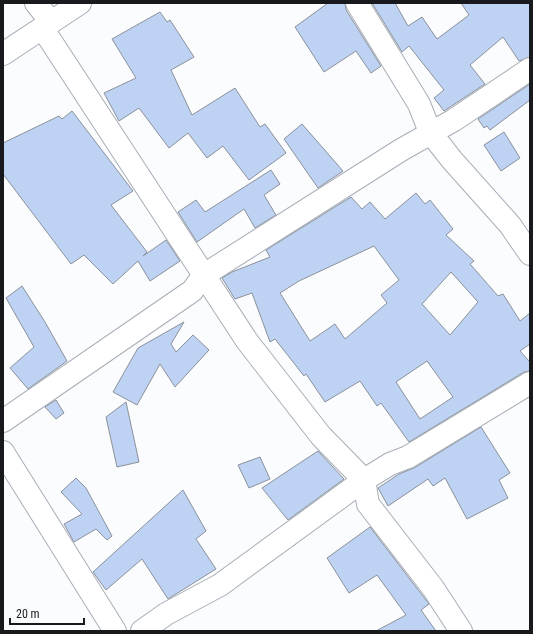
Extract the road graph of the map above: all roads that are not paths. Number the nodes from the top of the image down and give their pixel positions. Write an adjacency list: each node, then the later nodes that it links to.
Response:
1 (36, 3): 4 (street)
2 (80, 3): 4 (street)
3 (362, 5): 7 (street)
4 (47, 26): 5 (street); 9 (street)
5 (3, 54)
6 (530, 69): 7 (street)
7 (430, 132): 8 (street); 9 (street)
8 (530, 254)
9 (204, 275): 11 (street); 13 (street)
10 (530, 383): 13 (street)
11 (3, 421)
12 (3, 452): 14 (street)
13 (364, 480): 15 (street); 16 (street)
14 (115, 631)
15 (142, 631)
16 (461, 631)

